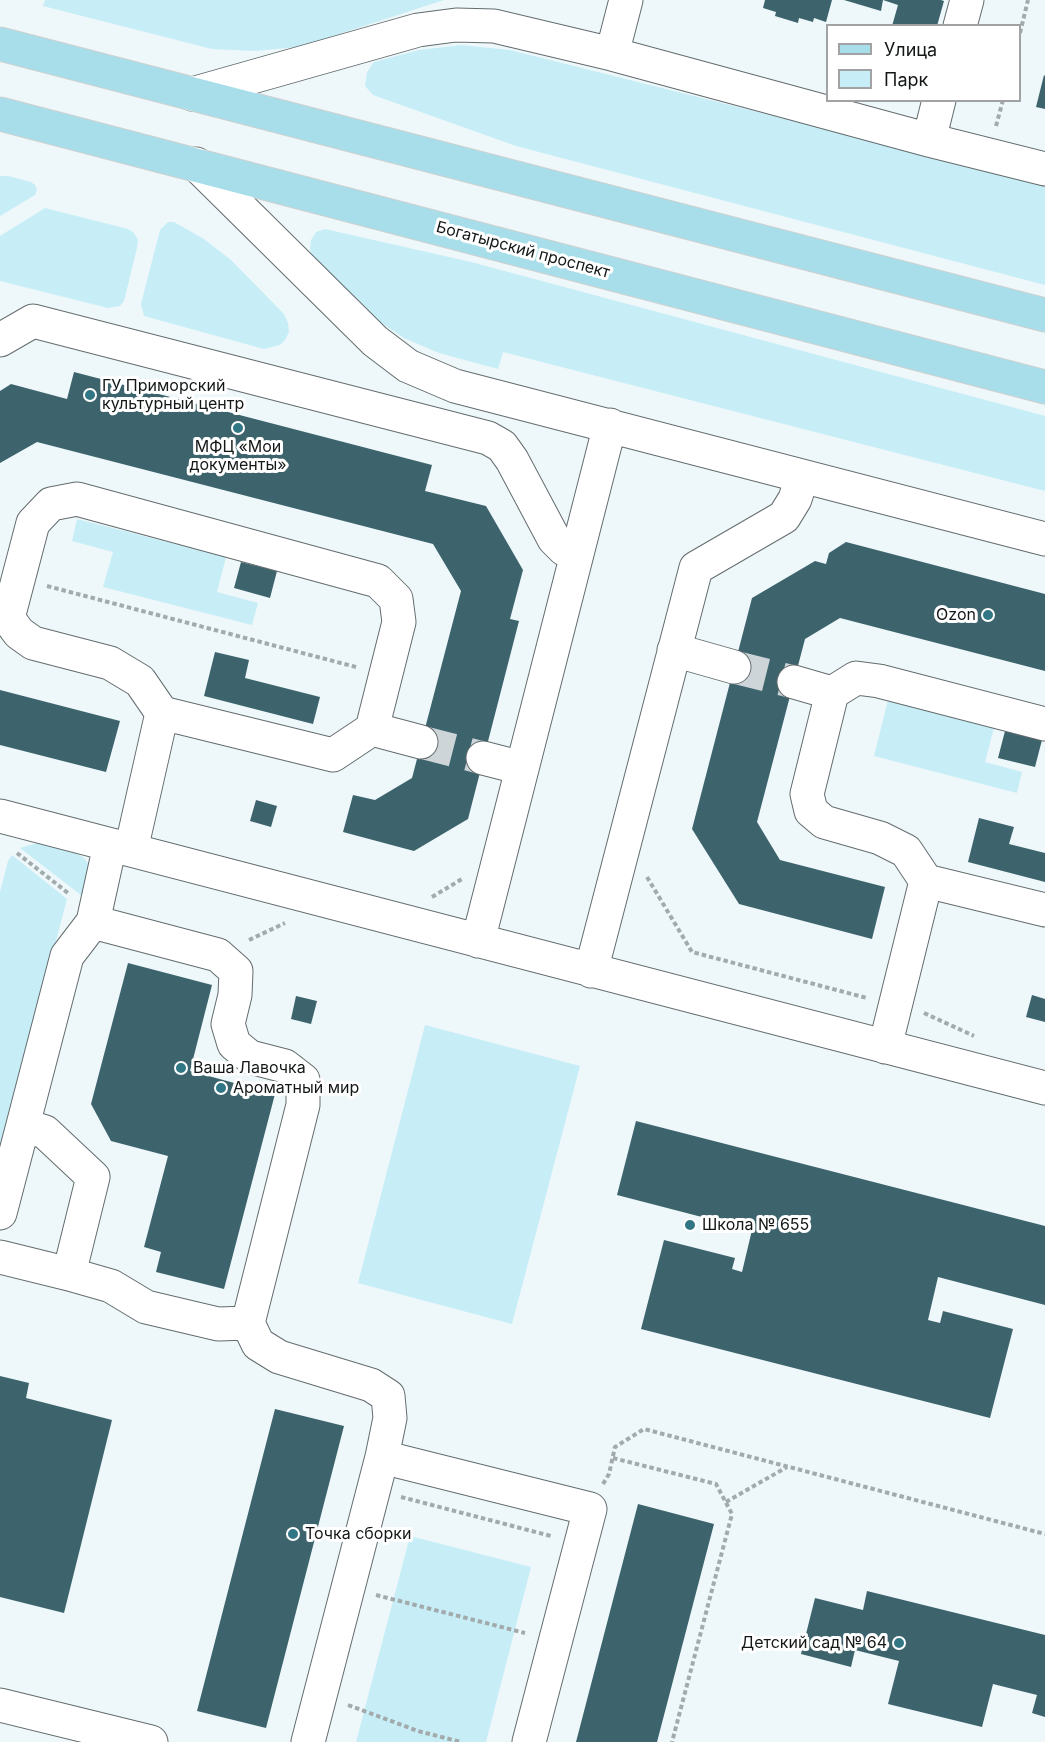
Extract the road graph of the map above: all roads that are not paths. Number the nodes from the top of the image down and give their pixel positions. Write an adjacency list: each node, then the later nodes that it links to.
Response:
1 (626, 0): 5 (street)
2 (967, 0): 3 (street)
3 (961, 24)
4 (0, 44): 6 (main road)
5 (612, 54): 6 (street); 9 (street)
6 (192, 94): 12 (main road)
7 (938, 102): 9 (street)
8 (0, 114): 10 (main road, Богатырский проспект)
9 (929, 140): 11 (street)
10 (196, 164): 14 (main road, Богатырский проспект); 15 (street)
11 (1045, 169)
12 (1045, 315)
13 (0, 340): 18 (street)
14 (1045, 387)
15 (610, 425): 16 (street); 18 (street)
16 (802, 477): 17 (street); 20 (street)
17 (1045, 539)
18 (577, 554): 29 (street)
19 (4, 617): 24 (street); 26 (street)
20 (674, 650): 21 (street); 36 (street)
21 (734, 667)
22 (794, 682): 23 (street)
23 (832, 693): 25 (street); 32 (street)
24 (162, 713): 26 (street); 31 (street)
25 (1045, 724)
26 (372, 729): 27 (street)
27 (422, 742)
28 (483, 758): 29 (street)
29 (522, 768): 35 (street)
30 (0, 816): 31 (street)
31 (120, 847): 34 (street); 35 (street)
32 (926, 881): 33 (street); 37 (street)
33 (1045, 910)
34 (93, 922): 39 (street); 43 (street)
35 (478, 941): 36 (street)
36 (591, 971): 37 (street)
37 (885, 1047): 38 (street)
38 (1045, 1088)
39 (23, 1125): 40 (street); 42 (street)
40 (0, 1213)
41 (0, 1257): 42 (street)
42 (69, 1274): 43 (street)
43 (248, 1323): 44 (street)
44 (382, 1457): 47 (street); 48 (street)
45 (0, 1705): 46 (street)
46 (144, 1741)
47 (308, 1742)
48 (529, 1742)

